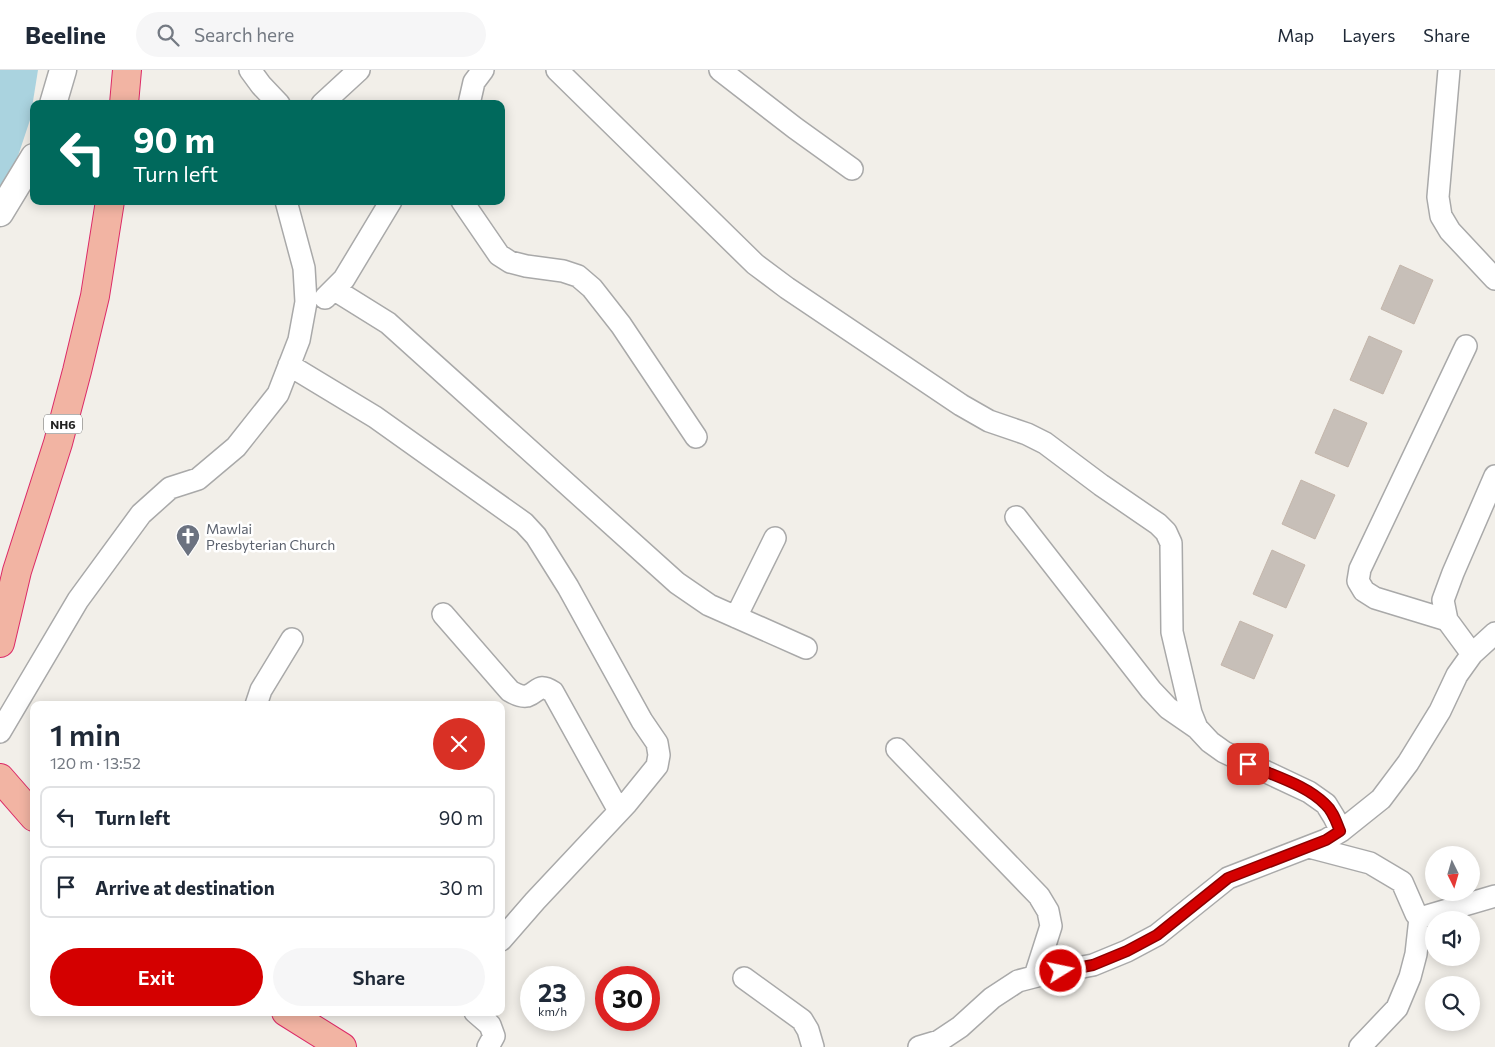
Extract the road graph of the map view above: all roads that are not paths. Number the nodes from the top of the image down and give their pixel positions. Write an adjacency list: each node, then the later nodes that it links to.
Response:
1 (63, 70): 8 (street)
2 (127, 70): 9 (highway)
3 (250, 70): 10 (street)
4 (359, 70): 11 (street)
5 (557, 70): 37 (street)
6 (720, 70): 13 (street)
7 (1449, 70): 19 (street)
8 (54, 100)
9 (124, 100)
10 (275, 100)
11 (326, 100)
12 (30, 163): 18 (street)
13 (852, 168)
14 (109, 205): 31 (highway, NH6)
15 (287, 205): 21 (street)
16 (389, 205): 20 (street)
17 (465, 205): 24 (street)
18 (0, 213)
19 (1495, 279)
20 (335, 290): 21 (street); 29 (street)
21 (306, 302): 23 (street)
22 (1466, 346): 30 (street)
23 (289, 365): 38 (street); 42 (street)
24 (696, 438)
25 (1495, 476): 30 (street)
26 (1016, 517): 37 (street)
27 (775, 538): 29 (street)
28 (443, 614): 42 (street)
29 (736, 617): 34 (street)
30 (1447, 620): 35 (street)
31 (1, 633)
32 (1495, 633): 35 (street)
33 (292, 639): 36 (street)
34 (806, 648)
35 (1472, 654): 43 (street)
36 (257, 701)
37 (1197, 728): 43 (street)
38 (0, 732)
39 (897, 750): 48 (street)
40 (0, 778): 41 (highway)
41 (30, 812)
42 (619, 812): 47 (street)
43 (1340, 831): 44 (street)
44 (1309, 847): 46 (street); 48 (street)
45 (1495, 896): 46 (street)
46 (1420, 918): 52 (street)
47 (505, 935)
48 (1035, 976): 56 (street)
49 (744, 978): 55 (street)
50 (292, 1016): 53 (highway)
51 (480, 1016): 54 (street)
52 (1380, 1039): 57 (street)
53 (342, 1047)
54 (488, 1047)
55 (813, 1047)
56 (919, 1047)
57 (1360, 1047)

